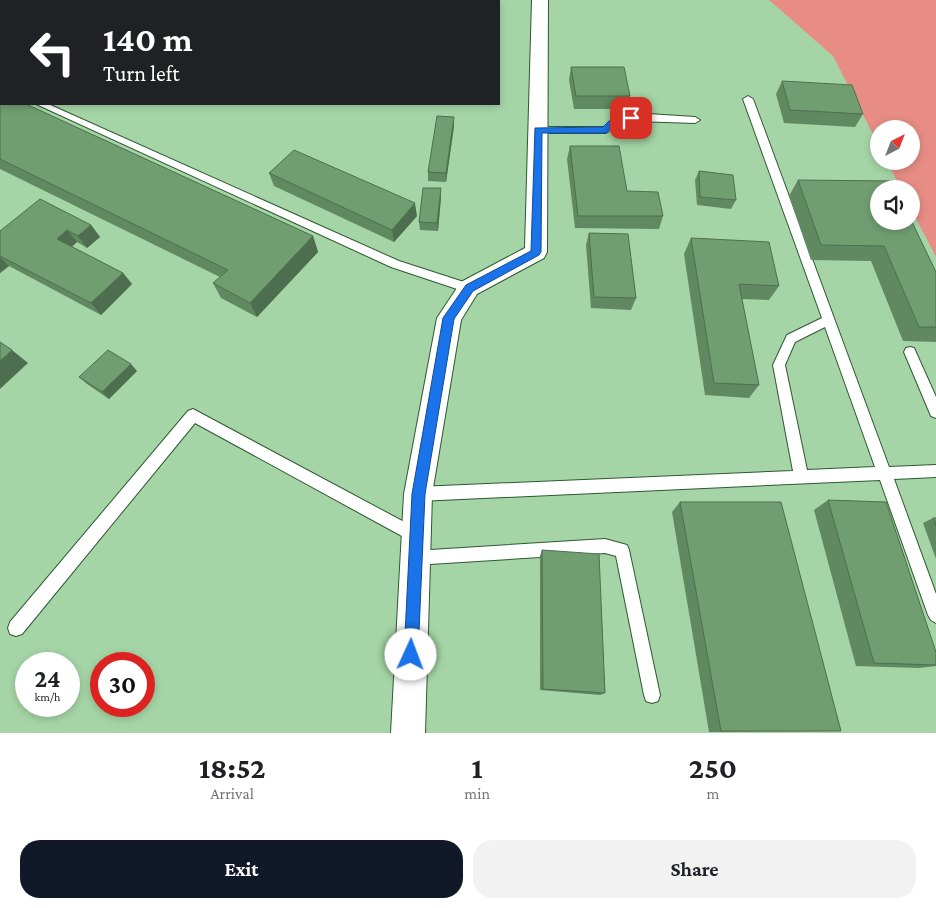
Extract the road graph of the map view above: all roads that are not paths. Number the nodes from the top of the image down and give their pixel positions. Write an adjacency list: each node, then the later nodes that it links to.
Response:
1 (540, 0): 5 (street)
2 (748, 99): 7 (lane)
3 (43, 105): 6 (lane)
4 (695, 120): 5 (lane)
5 (538, 130): 6 (street)
6 (469, 288): 13 (street)
7 (829, 320): 11 (lane); 12 (lane)
8 (910, 352): 9 (lane)
9 (936, 412)
10 (936, 471): 11 (lane)
11 (886, 473): 12 (lane); 15 (lane)
12 (801, 477): 13 (lane)
13 (418, 494): 14 (street)
14 (415, 547): 16 (lane); 17 (lane); 18 (street)
15 (936, 615)
16 (16, 628)
17 (652, 695)
18 (408, 733)

